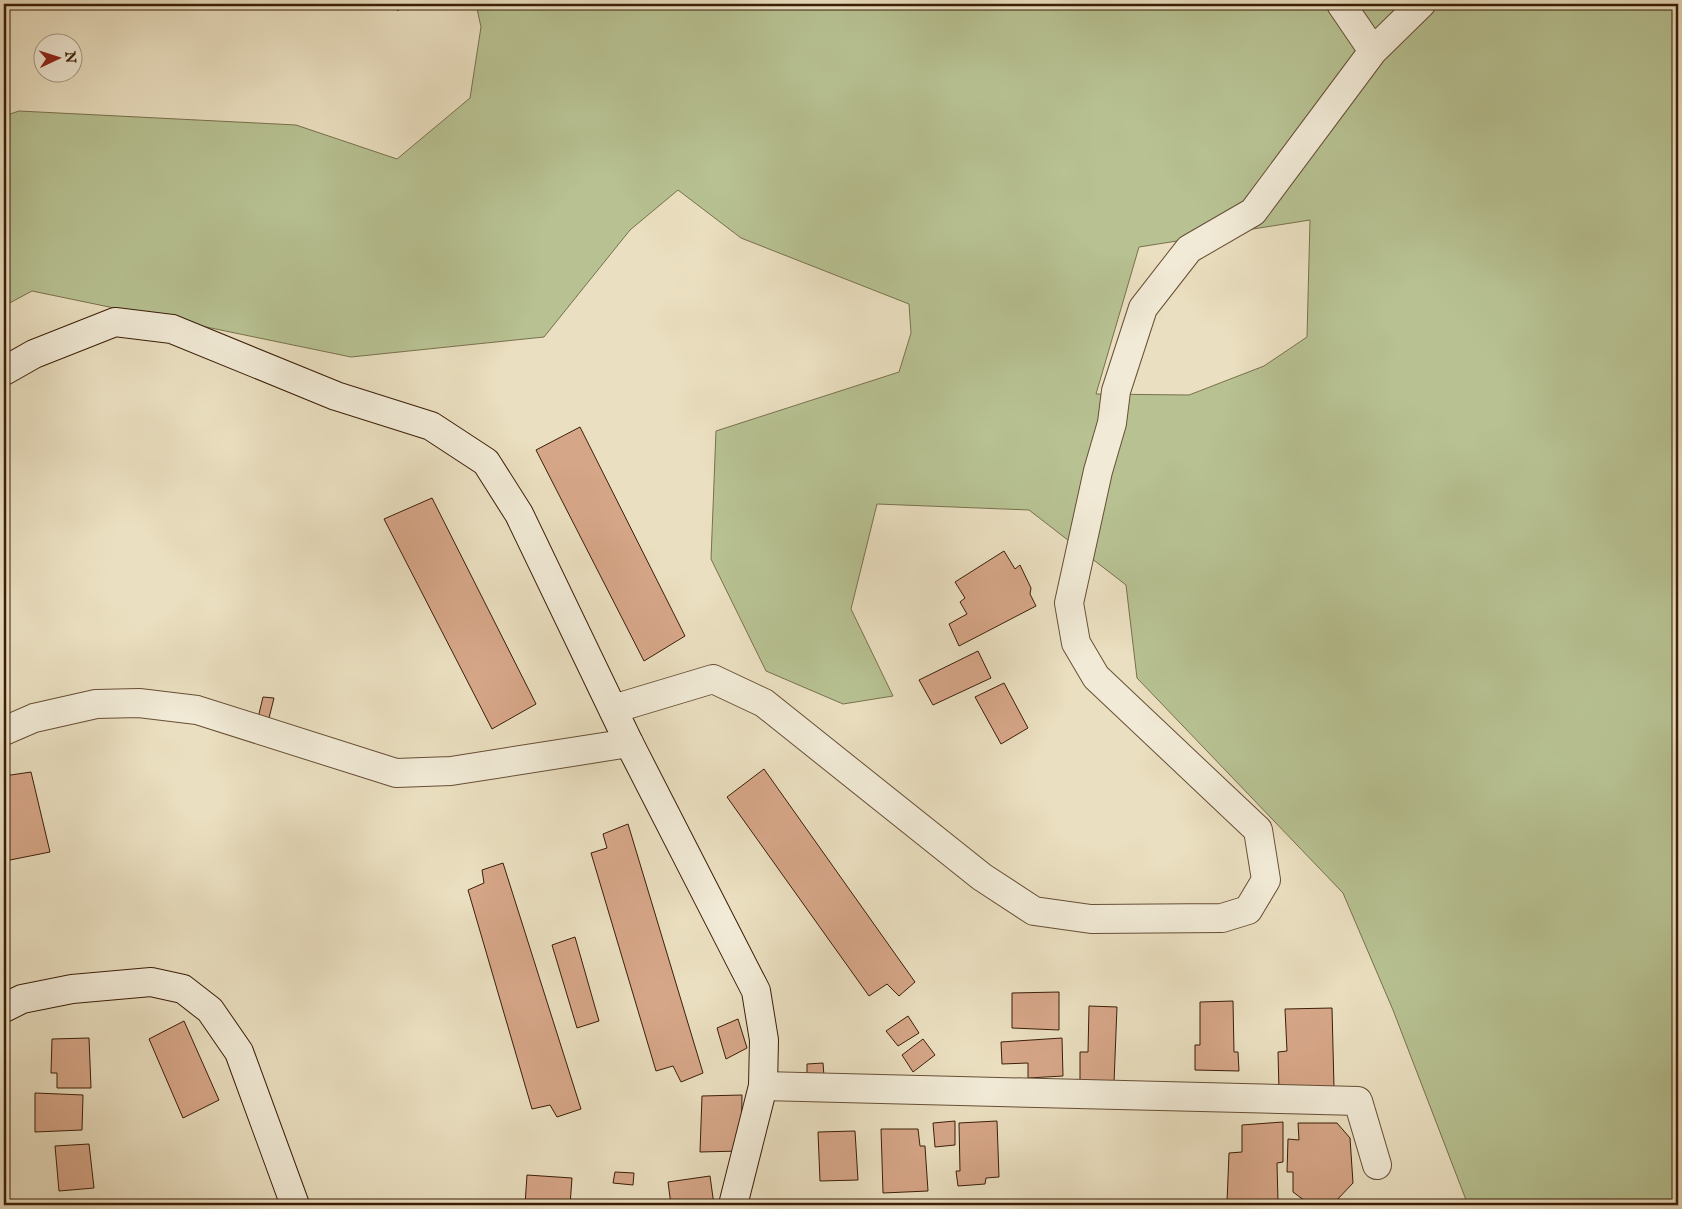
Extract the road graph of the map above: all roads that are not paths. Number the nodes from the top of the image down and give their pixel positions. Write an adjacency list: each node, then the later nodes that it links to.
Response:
1 (1341, 4): 3 (street)
2 (1421, 4): 3 (street)
3 (1373, 51): 5 (street)
4 (4, 371): 5 (street)
5 (613, 708): 7 (street)
6 (4, 731): 7 (street)
7 (629, 743): 9 (street)
8 (4, 1008): 11 (street)
9 (763, 1086): 10 (street); 12 (street)
10 (1377, 1165)
11 (295, 1205)
12 (733, 1205)

